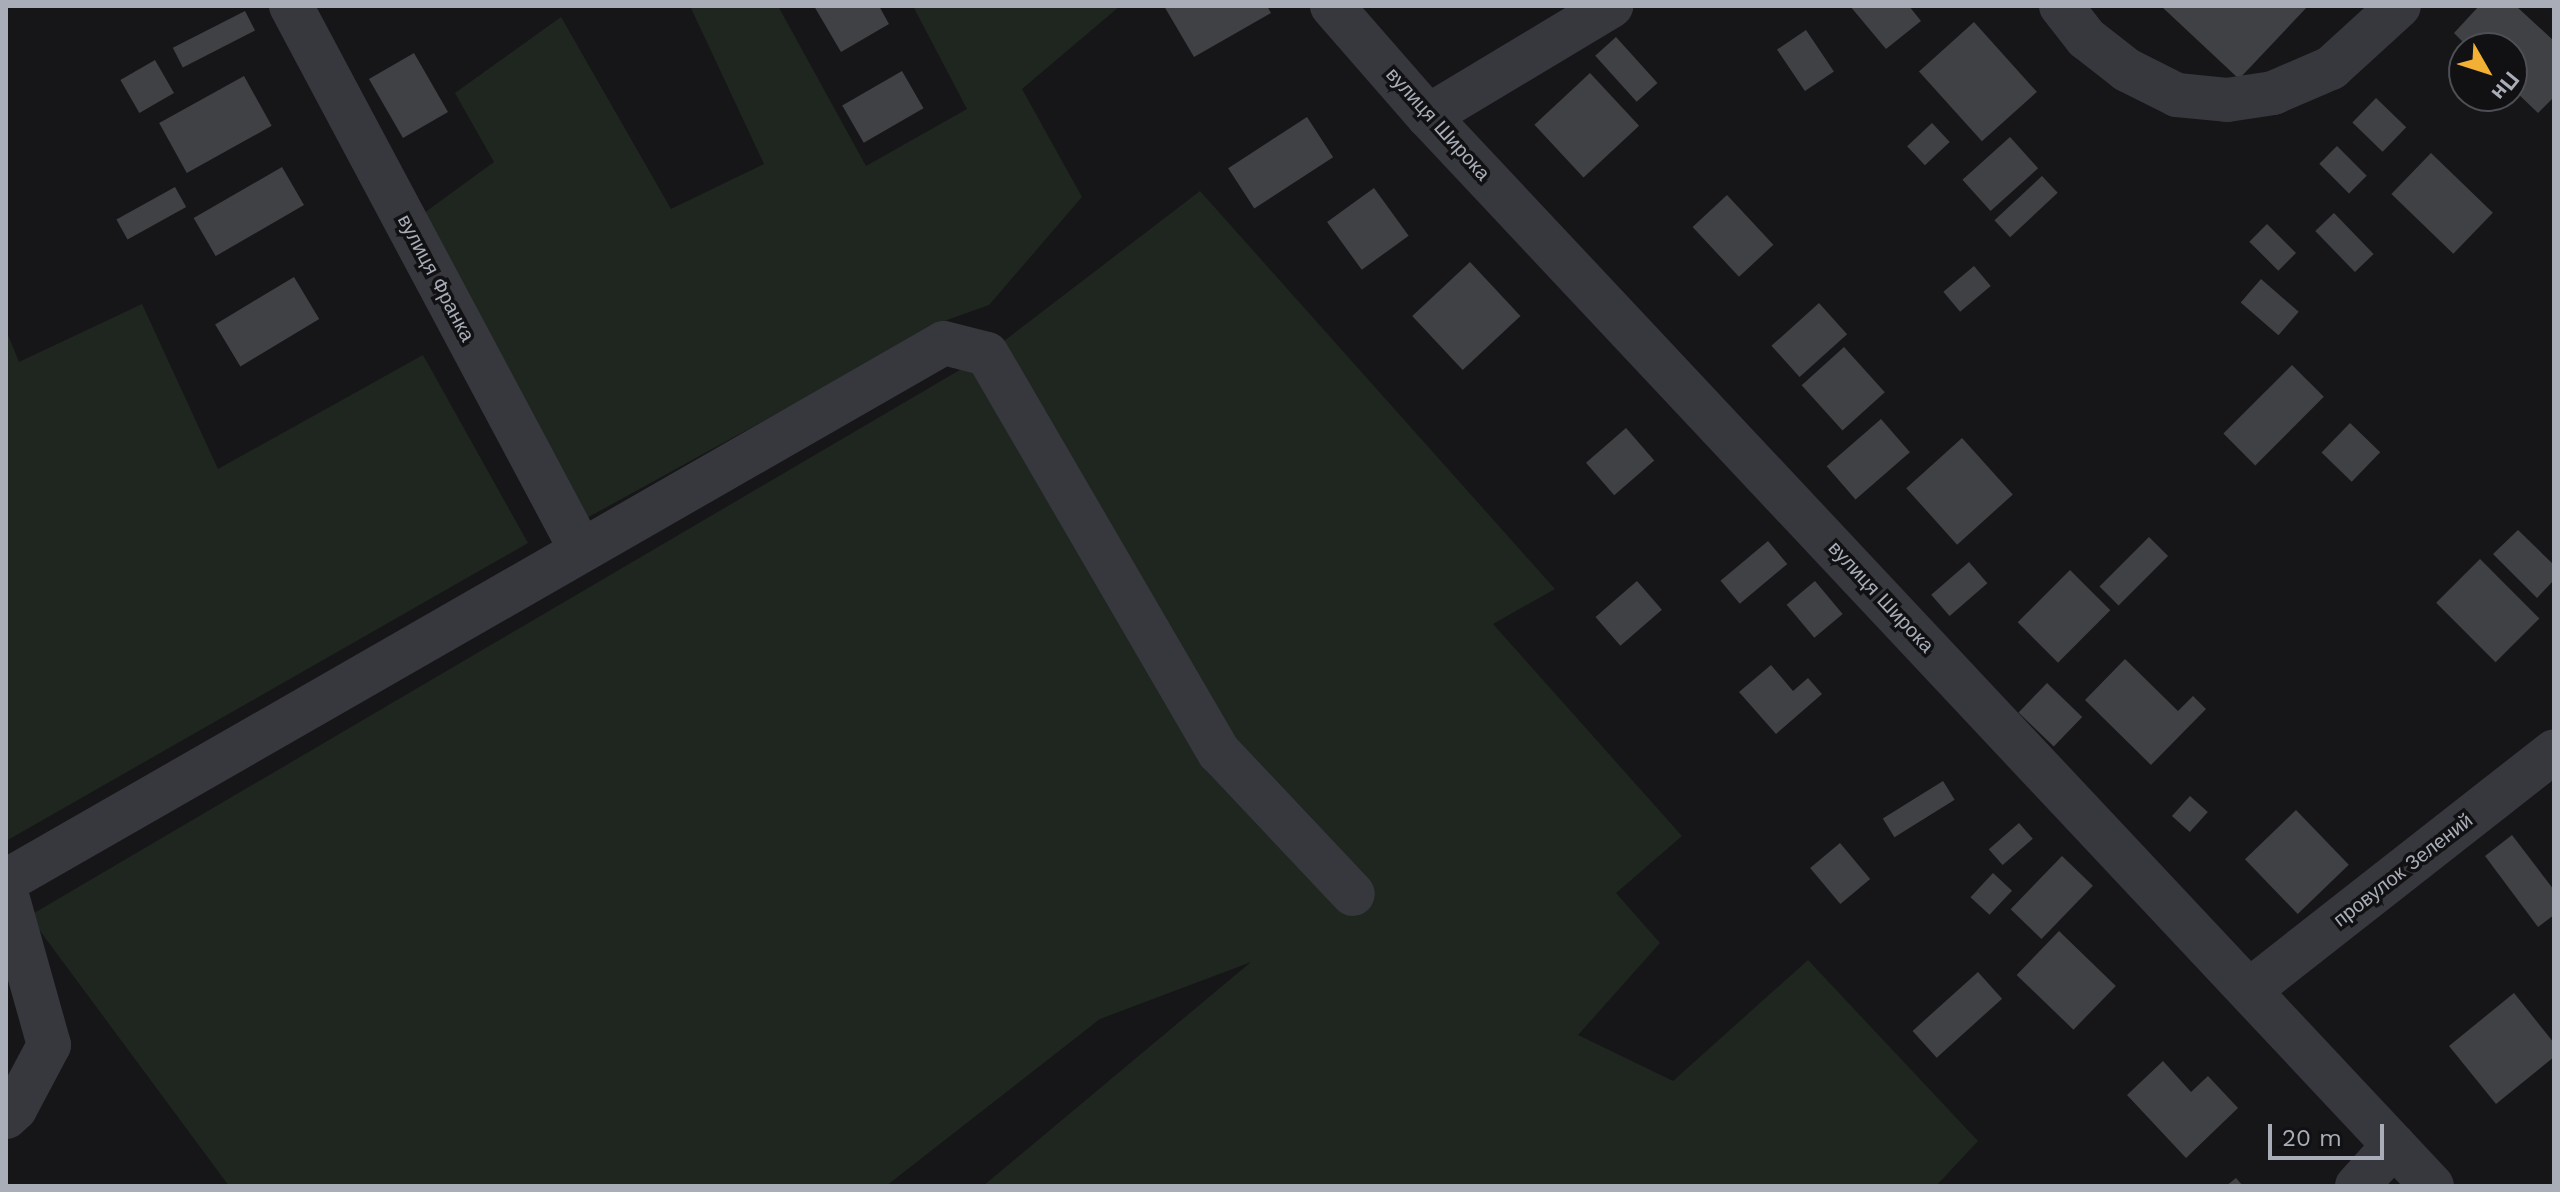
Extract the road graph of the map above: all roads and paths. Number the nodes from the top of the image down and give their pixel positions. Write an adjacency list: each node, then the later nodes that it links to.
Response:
1 (291, 6): 7 (street, вулиця Франка)
2 (1332, 6): 6 (street, вулиця Широка)
3 (1611, 6): 6 (street)
4 (2061, 6): 5 (street)
5 (2399, 6)
6 (1428, 116): 12 (street, вулиця Широка)
7 (581, 550): 9 (street); 11 (street)
8 (2554, 751): 12 (street, провулок Зелений)
9 (6, 881)
10 (6, 892): 13 (street)
11 (1353, 894)
12 (2251, 989): 14 (street, вулиця Широка)
13 (6, 1117)
14 (2394, 1145): 15 (street); 16 (street, вулиця Широка)
15 (2357, 1186)
16 (2432, 1186)

